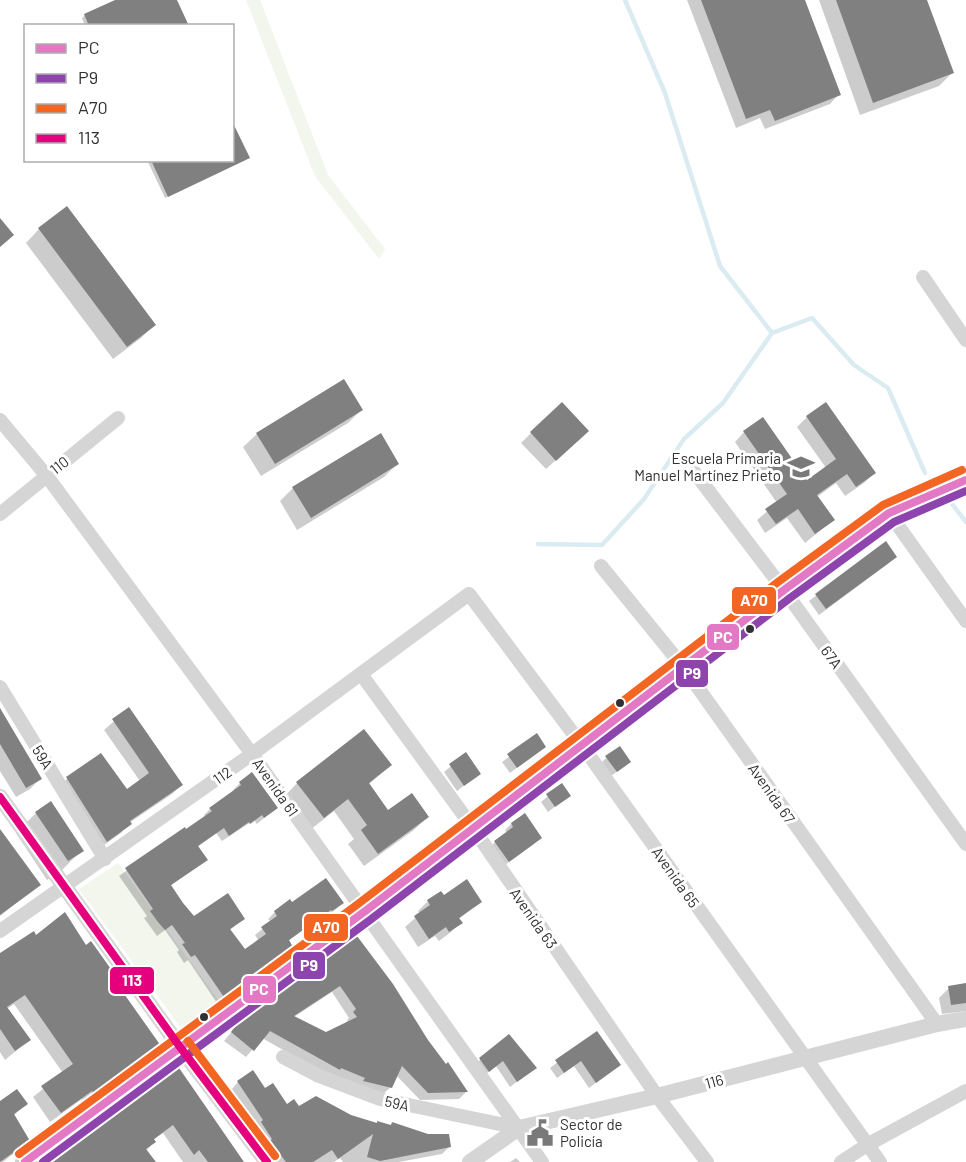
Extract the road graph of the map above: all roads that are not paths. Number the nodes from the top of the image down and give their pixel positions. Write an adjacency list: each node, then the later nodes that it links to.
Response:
1 (924, 278): 2 (street)
2 (966, 340)
3 (118, 418): 6 (street, 110)
4 (0, 420): 6 (street, Avenida 61)
5 (695, 473): 11 (street, 67A)
6 (46, 475): 9 (street, 110); 18 (street, Avenida 61)
7 (966, 480): 8 (main road)
8 (889, 513): 11 (main road); 13 (street)
9 (0, 514)
10 (601, 566): 14 (street, Avenida 67)
11 (784, 590): 14 (main road); 21 (street, 67A)
12 (469, 594): 15 (street, 112); 17 (street, Avenida 65)
13 (966, 621)
14 (684, 668): 17 (main road); 27 (street, Avenida 67)
15 (361, 674): 18 (street, 112); 20 (street, Avenida 63)
16 (0, 687): 22 (street, 59A)
17 (581, 744): 20 (main road); 30 (street, Avenida 65)
18 (252, 754): 22 (street, 112); 24 (street, Avenida 61)
19 (0, 797): 23 (street)
20 (473, 828): 24 (main road); 32 (street, Avenida 63)
21 (966, 844)
22 (105, 859): 23 (street, 112)
23 (64, 887): 25 (street, 112); 28 (street)
24 (364, 912): 28 (main road); 33 (street, Avenida 61)
25 (0, 931)
26 (966, 1018): 27 (street, 116)
27 (937, 1024): 30 (street, 116)
28 (180, 1047): 35 (main road); 36 (street)
29 (283, 1058): 33 (street, 59A)
30 (804, 1058): 32 (street, 116); 34 (street, Avenida 65)
31 (966, 1091): 34 (street)
32 (657, 1096): 33 (street, 116); 39 (street, Avenida 63)
33 (519, 1128): 37 (street, 116); 38 (street, Avenida 61)
34 (867, 1145): 40 (street); 41 (street, Avenida 65)
35 (25, 1162)
36 (267, 1162)
37 (470, 1162)
38 (542, 1162)
39 (707, 1162)
40 (841, 1162)
41 (880, 1162)

